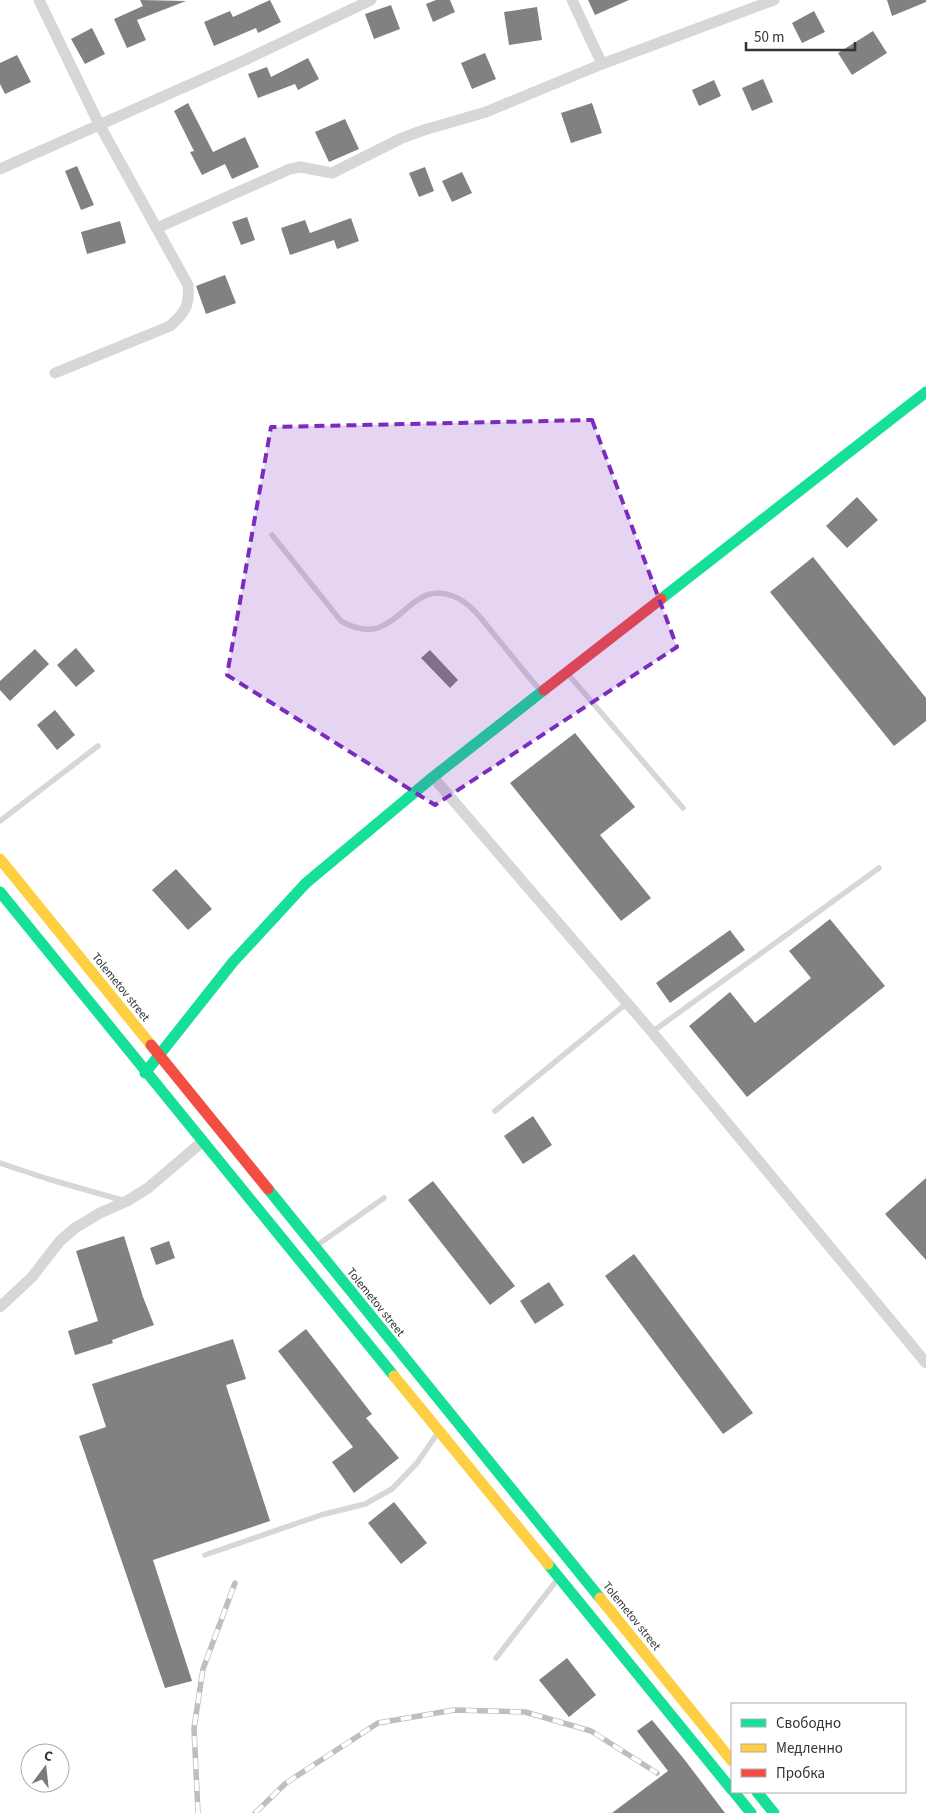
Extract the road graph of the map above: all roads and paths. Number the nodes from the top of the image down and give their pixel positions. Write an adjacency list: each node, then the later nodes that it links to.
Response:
1 (39, 0): 6 (street)
2 (371, 0): 6 (street)
3 (572, 0): 5 (street)
4 (774, 0): 5 (street)
5 (602, 64): 8 (street)
6 (99, 124): 7 (street); 8 (street)
7 (0, 169)
8 (156, 228): 9 (street)
9 (55, 372)
10 (926, 392): 12 (main road)
11 (272, 535): 13 (lane)
12 (567, 672): 13 (main road); 16 (lane)
13 (542, 692): 15 (main road)
14 (98, 746): 17 (lane)
15 (433, 777): 21 (street); 23 (main road)
16 (683, 808)
17 (0, 821)
18 (0, 859): 23 (main road, Tolemetov street)
19 (880, 868): 22 (lane)
20 (0, 892): 24 (main road)
21 (627, 1003): 22 (street); 25 (lane)
22 (652, 1032): 32 (street)
23 (159, 1056): 24 (main road); 30 (main road, Tolemetov street)
24 (145, 1073): 26 (main road)
25 (495, 1110)
26 (202, 1142): 29 (street); 33 (main road)
27 (0, 1163): 29 (lane)
28 (384, 1198): 30 (lane)
29 (127, 1201): 31 (street)
30 (314, 1247): 37 (main road, Tolemetov street)
31 (0, 1307)
32 (926, 1363)
33 (440, 1430): 34 (lane); 35 (main road)
34 (206, 1555)
35 (560, 1577): 36 (lane); 38 (main road)
36 (496, 1658)
37 (731, 1760)
38 (731, 1789)
39 (735, 1793): 41 (main road)
40 (758, 1793): 42 (main road)
41 (751, 1813)
42 (774, 1813)

